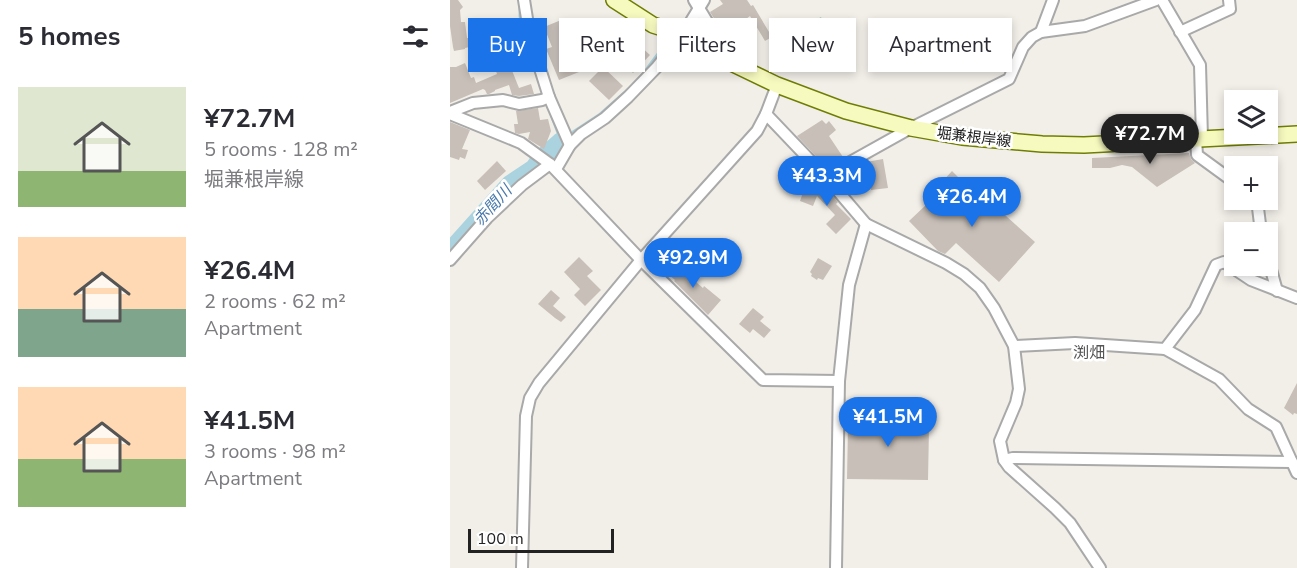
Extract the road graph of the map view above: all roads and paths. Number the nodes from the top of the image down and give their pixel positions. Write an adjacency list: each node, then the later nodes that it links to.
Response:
1 (524, 0): 19 (street)
2 (606, 0): 13 (main road, 堀兼根岸線)
3 (614, 0): 13 (main road, 堀兼根岸線)
4 (628, 0): 13 (main road, 堀兼根岸線)
5 (634, 0): 13 (main road, 堀兼根岸線)
6 (1053, 0): 14 (street)
7 (1156, 0): 14 (street)
8 (1162, 0): 15 (street)
9 (1229, 0): 15 (street)
10 (698, 3): 11 (street); 12 (street)
11 (688, 18)
12 (706, 18)
13 (655, 21)
14 (1041, 32): 22 (street)
15 (1180, 32): 24 (street)
16 (657, 67): 25 (street)
17 (750, 72): 18 (main road, 堀兼根岸線)
18 (777, 85): 21 (street); 22 (main road, 堀兼根岸線)
19 (546, 99): 20 (street); 25 (street)
20 (450, 113): 26 (street)
21 (766, 114): 28 (street); 31 (street)
22 (911, 128): 24 (main road, 堀兼根岸線); 28 (street)
23 (1297, 134): 24 (main road, 堀兼根岸線)
24 (1199, 138): 27 (street)
25 (570, 145): 26 (street)
26 (553, 167): 30 (street); 31 (street)
27 (1224, 175)
28 (825, 176): 29 (street)
29 (866, 224): 35 (street); 37 (street)
30 (450, 260)
31 (642, 260): 37 (street); 41 (street)
32 (1273, 276): 33 (street)
33 (1277, 291): 34 (street); 36 (street)
34 (1297, 297)
35 (1014, 346): 36 (street); 38 (street)
36 (1165, 349): 39 (street)
37 (839, 381): 42 (street)
38 (1004, 460): 39 (street); 43 (street)
39 (1292, 462): 40 (street)
40 (1297, 473)
41 (522, 568)
42 (836, 568)
43 (1100, 568)

